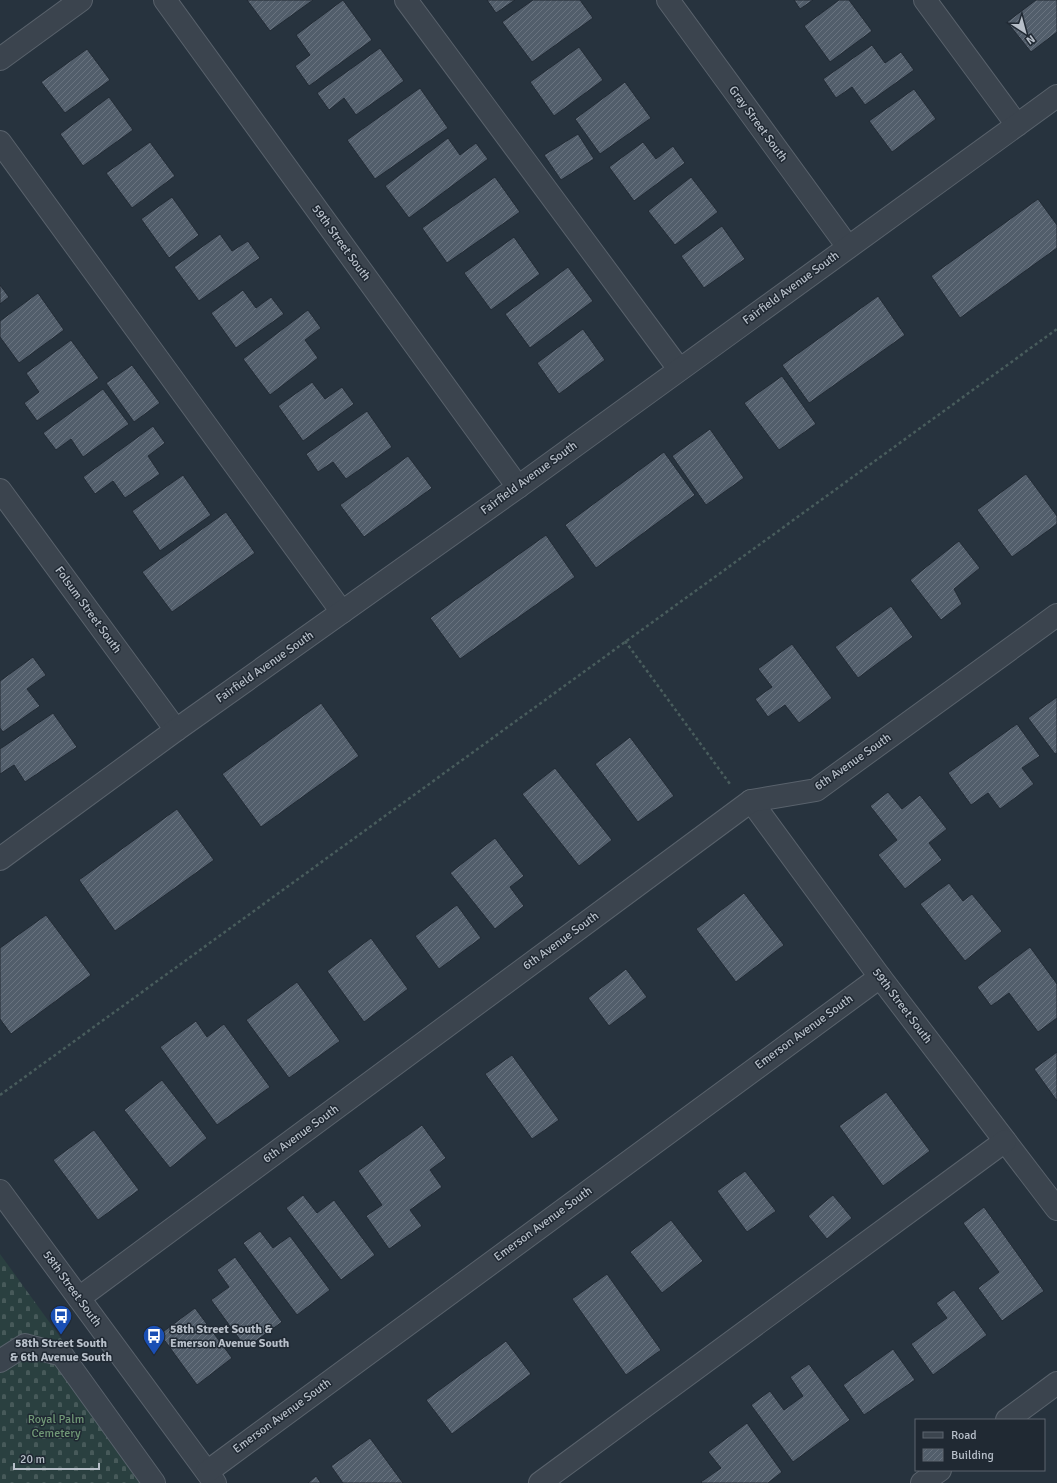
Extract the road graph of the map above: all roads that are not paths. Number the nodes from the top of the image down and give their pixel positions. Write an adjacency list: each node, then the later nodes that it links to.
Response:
1 (81, 0): 6 (street)
2 (165, 0): 12 (street, 59th Street South)
3 (406, 0): 11 (street)
4 (668, 0): 10 (street, Gray Street South)
5 (925, 0): 8 (street)
6 (0, 59)
7 (1057, 96): 8 (street, Fairfield Avenue South)
8 (1017, 125): 10 (street, Fairfield Avenue South)
9 (0, 142): 14 (street)
10 (848, 247): 11 (street, Fairfield Avenue South)
11 (679, 369): 12 (street, Fairfield Avenue South)
12 (518, 487): 14 (street, Fairfield Avenue South)
13 (0, 490): 16 (street, Folsum Street South)
14 (342, 612): 16 (street, Fairfield Avenue South)
15 (1057, 615): 17 (street, 6th Avenue South)
16 (176, 730): 18 (street, Fairfield Avenue South)
17 (748, 803): 19 (street, 59th Street South); 23 (street, 6th Avenue South)
18 (1, 856)
19 (880, 977): 20 (street, 59th Street South); 28 (street, Emerson Avenue South)
20 (1005, 1141): 22 (street, 59th Street South); 30 (street)
21 (0, 1191): 23 (street, 58th Street South)
22 (1057, 1209)
23 (79, 1298): 28 (street, 58th Street South)
24 (0, 1361): 29 (street)
25 (1057, 1383): 26 (street)
26 (1008, 1419)
27 (939, 1471): 31 (street)
28 (211, 1477)
29 (154, 1483)
30 (540, 1483)
31 (922, 1483)

